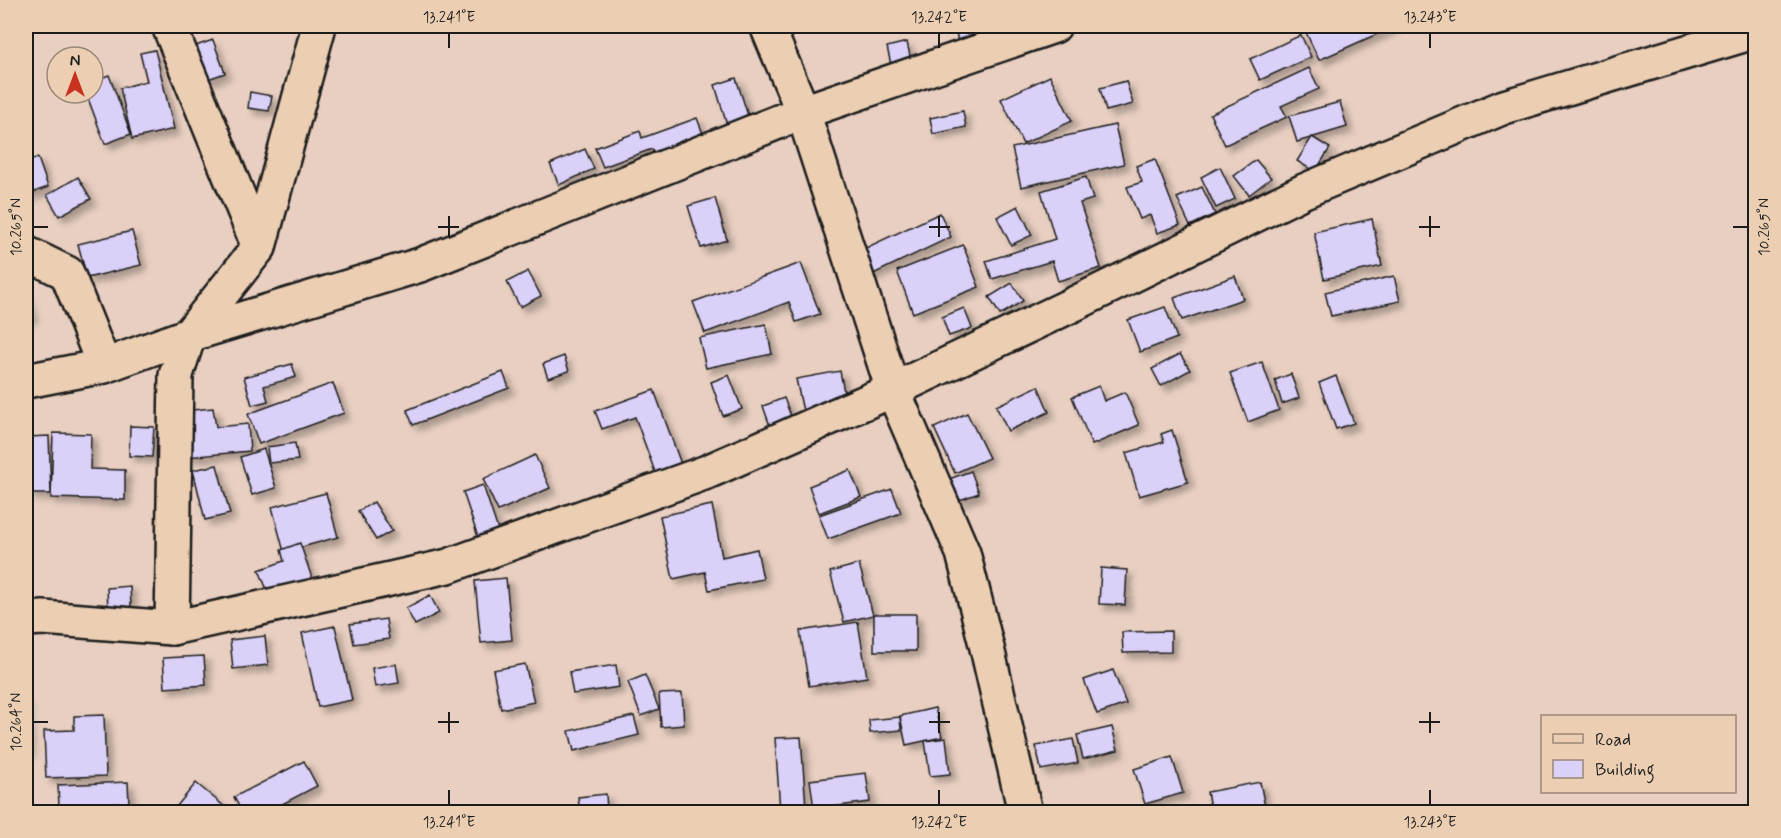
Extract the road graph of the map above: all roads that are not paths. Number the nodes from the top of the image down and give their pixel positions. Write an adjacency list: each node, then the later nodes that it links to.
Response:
1 (169, 26): 7 (street)
2 (319, 26): 7 (street)
3 (767, 26): 6 (street)
4 (1054, 26): 6 (street)
5 (1751, 39): 12 (street)
6 (803, 112): 9 (street); 12 (street)
7 (259, 247): 9 (street)
8 (26, 253): 10 (street)
9 (189, 335): 10 (street); 14 (street)
10 (104, 366): 11 (street)
11 (26, 381)
12 (893, 390): 14 (street); 15 (street)
13 (26, 620): 14 (street)
14 (172, 628)
15 (1025, 813)

